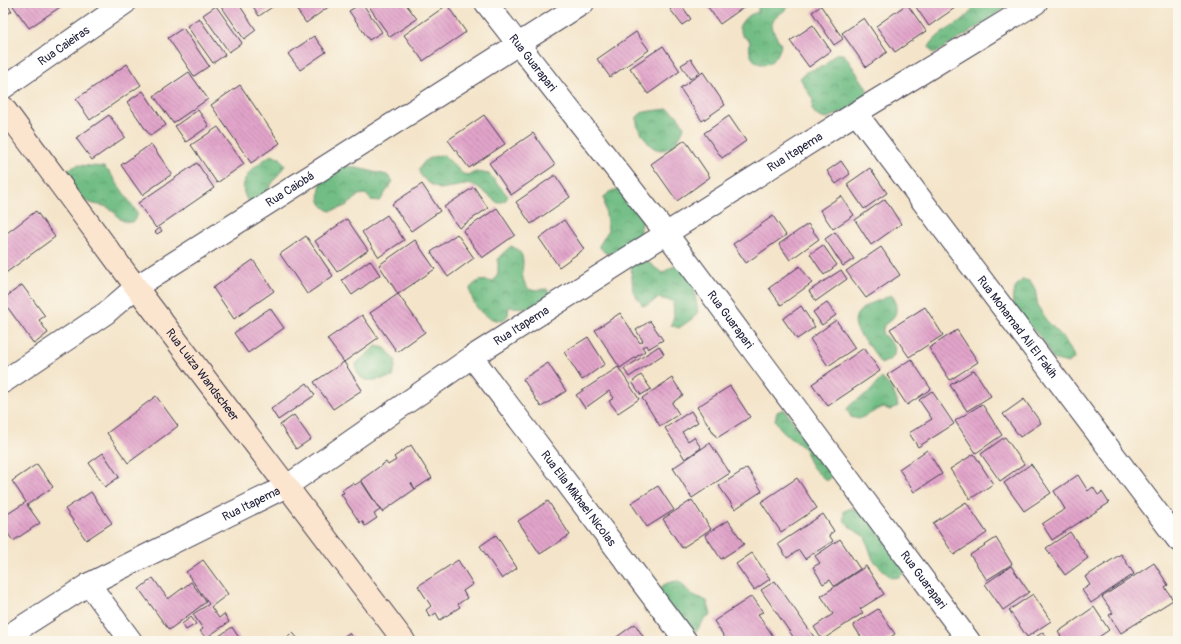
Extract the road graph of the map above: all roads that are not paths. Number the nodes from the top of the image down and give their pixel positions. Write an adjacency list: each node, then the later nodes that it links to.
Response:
1 (125, 3): 6 (street, Rua Caieiras)
2 (486, 3): 5 (street, Rua Guarapari)
3 (582, 3): 5 (street, Rua Caiobá)
4 (1036, 3): 8 (street, Rua Itapema)
5 (519, 45): 9 (street, Rua Guarapari); 10 (street, Rua Caiobá)
6 (3, 88)
7 (3, 107): 10 (main road, Rua Luiza Wandscheer)
8 (856, 114): 9 (street, Rua Itapema); 14 (street, Rua Mohamad Ali El Fakih)
9 (666, 233): 11 (street, Rua Itapema); 20 (street, Rua Guarapari)
10 (136, 287): 12 (street, Rua Caiobá); 13 (main road, Rua Luiza Wandscheer)
11 (472, 357): 13 (street, Rua Itapema); 19 (street, Rua Elia Mikhael Nicolas)
12 (3, 382)
13 (287, 486): 15 (street, Rua Itapema); 18 (main road, Rua Luiza Wandscheer)
14 (1178, 540)
15 (89, 584): 16 (street, Rua Itapema); 17 (street)
16 (3, 639)
17 (131, 641)
18 (404, 641)
19 (686, 641)
20 (969, 641)

